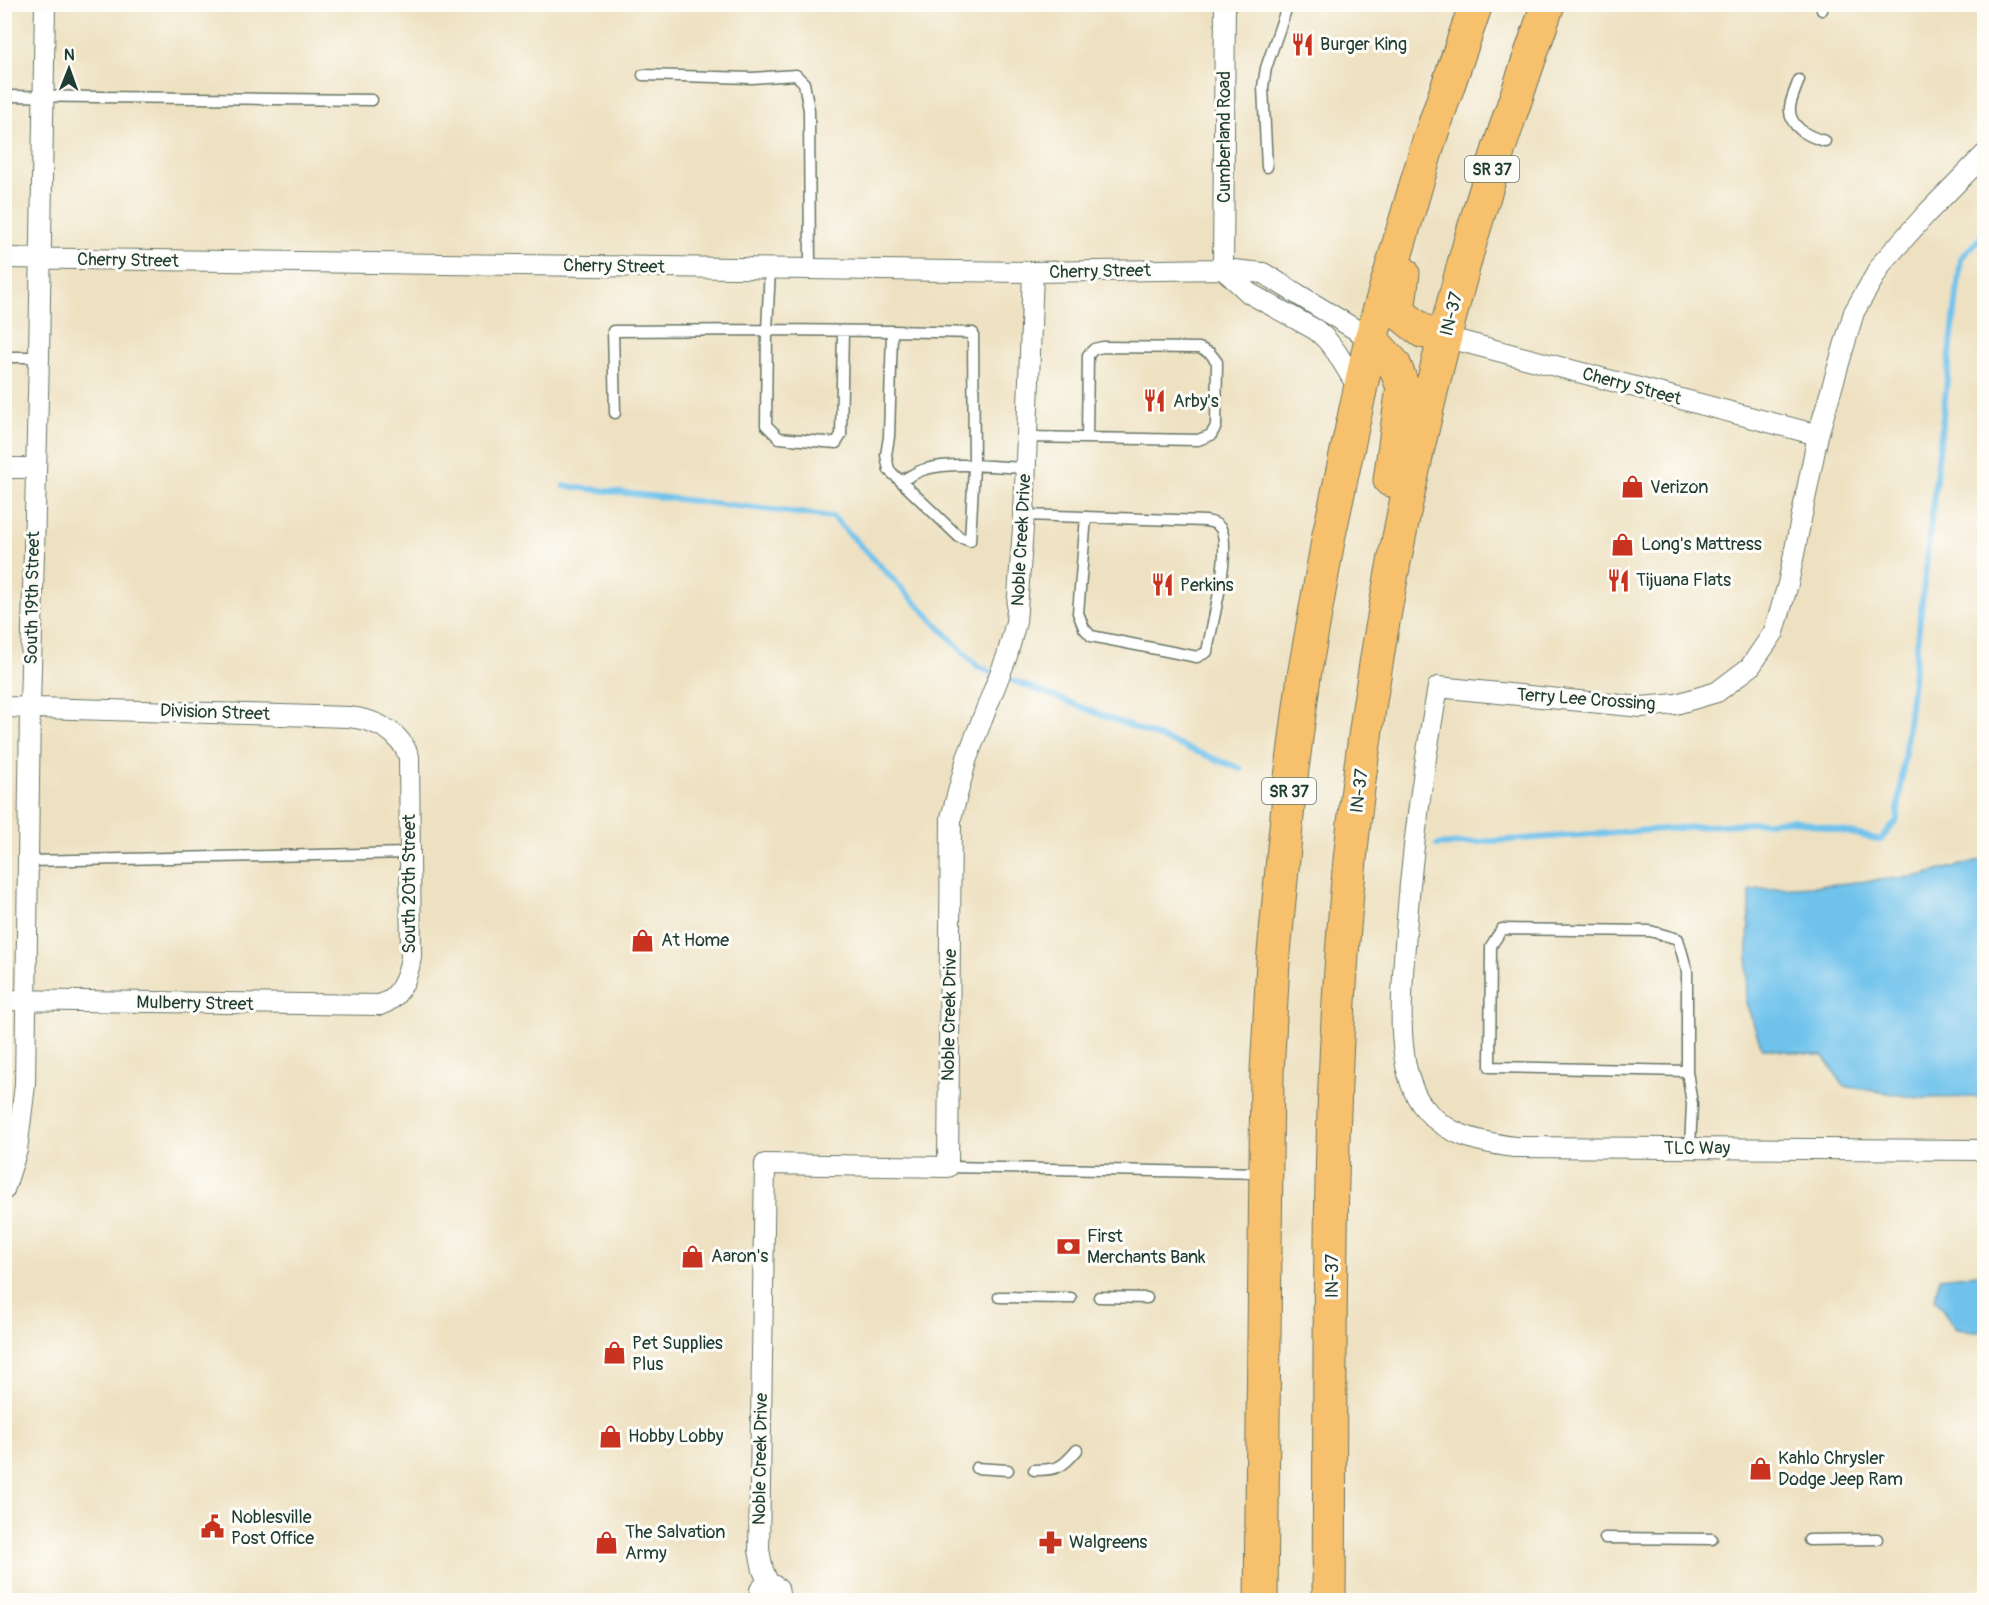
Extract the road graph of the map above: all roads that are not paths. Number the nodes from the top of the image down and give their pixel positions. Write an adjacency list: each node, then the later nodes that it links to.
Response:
1 (45, 4): 9 (street, South 19th Street)
2 (1225, 4): 19 (street, Cumberland Road)
3 (1288, 4): 14 (lane)
4 (1476, 4): 11 (highway, SR 37)
5 (1548, 4): 24 (highway, IN-37 / SR 37)
6 (643, 75): 18 (lane)
7 (1799, 80): 12 (lane)
8 (4, 96): 9 (lane)
9 (43, 96): 10 (lane); 16 (street, South 19th Street)
10 (372, 100)
11 (1429, 141): 24 (highway); 25 (highway, SR 37)
12 (1825, 141)
13 (1984, 155): 30 (street, Terry Lee Crossing)
14 (1267, 167)
15 (4, 258): 16 (street, Cherry Street)
16 (40, 259): 17 (street, Cherry Street); 27 (street, South 19th Street)
17 (770, 268): 18 (street, Cherry Street); 21 (lane)
18 (810, 269): 20 (street, Cherry Street)
19 (1223, 269): 20 (street, Cherry Street); 25 (street, Cherry Street); 28 (street)
20 (1033, 272): 31 (street, Noble Creek Drive)
21 (767, 330): 22 (lane); 22 (lane); 29 (lane)
22 (843, 331): 23 (lane)
23 (892, 331): 33 (lane); 37 (lane)
24 (1445, 337): 30 (street, Cherry Street); 40 (highway, IN-37 / SR 37)
25 (1371, 339): 28 (highway, SR 37); 40 (highway)
26 (4, 357): 27 (lane)
27 (39, 357): 35 (street, South 19th Street)
28 (1359, 391): 54 (highway, SR 37)
29 (615, 413)
30 (1818, 435): 50 (street, Terry Lee Crossing)
31 (1027, 437): 32 (lane); 36 (street, Noble Creek Drive)
32 (1087, 438): 32 (lane)
33 (974, 466): 36 (lane); 37 (lane); 37 (lane)
34 (4, 468): 35 (street)
35 (35, 468): 42 (street, South 19th Street)
36 (1025, 468): 38 (street, Noble Creek Drive)
37 (901, 482)
38 (1024, 515): 39 (lane); 53 (street, Noble Creek Drive)
39 (1086, 517): 39 (lane)
40 (1395, 560): 72 (highway, IN-37 / SR 37)
41 (4, 707): 42 (street, Division Street)
42 (30, 707): 43 (street, Division Street); 45 (street, South 19th Street)
43 (409, 757): 44 (street, South 20th Street)
44 (409, 853): 45 (lane); 48 (street, South 20th Street)
45 (29, 861): 47 (street, South 19th Street)
46 (4, 1000): 47 (street, Mulberry Street)
47 (27, 1001): 48 (street, Mulberry Street); 55 (street, South 19th Street)
48 (386, 1003)
49 (1687, 1071): 49 (lane); 51 (lane)
50 (1422, 1105): 51 (street, TLC Way)
51 (1690, 1148): 52 (street, TLC Way)
52 (1984, 1150)
53 (948, 1167): 54 (lane); 68 (street, Noble Creek Drive)
54 (1265, 1173): 71 (highway, SR 37)
55 (4, 1190)
56 (999, 1297): 58 (lane)
57 (1099, 1297): 59 (lane)
58 (1071, 1298)
59 (1148, 1298)
60 (1077, 1450): 63 (lane)
61 (976, 1468): 62 (lane)
62 (1008, 1470)
63 (1034, 1470)
64 (1605, 1538): 65 (lane)
65 (1712, 1539)
66 (1877, 1539): 67 (lane)
67 (1809, 1540)
68 (768, 1582): 69 (street); 70 (street, Noble Creek Drive)
69 (760, 1600)
70 (780, 1600)
71 (1260, 1600)
72 (1329, 1600)

